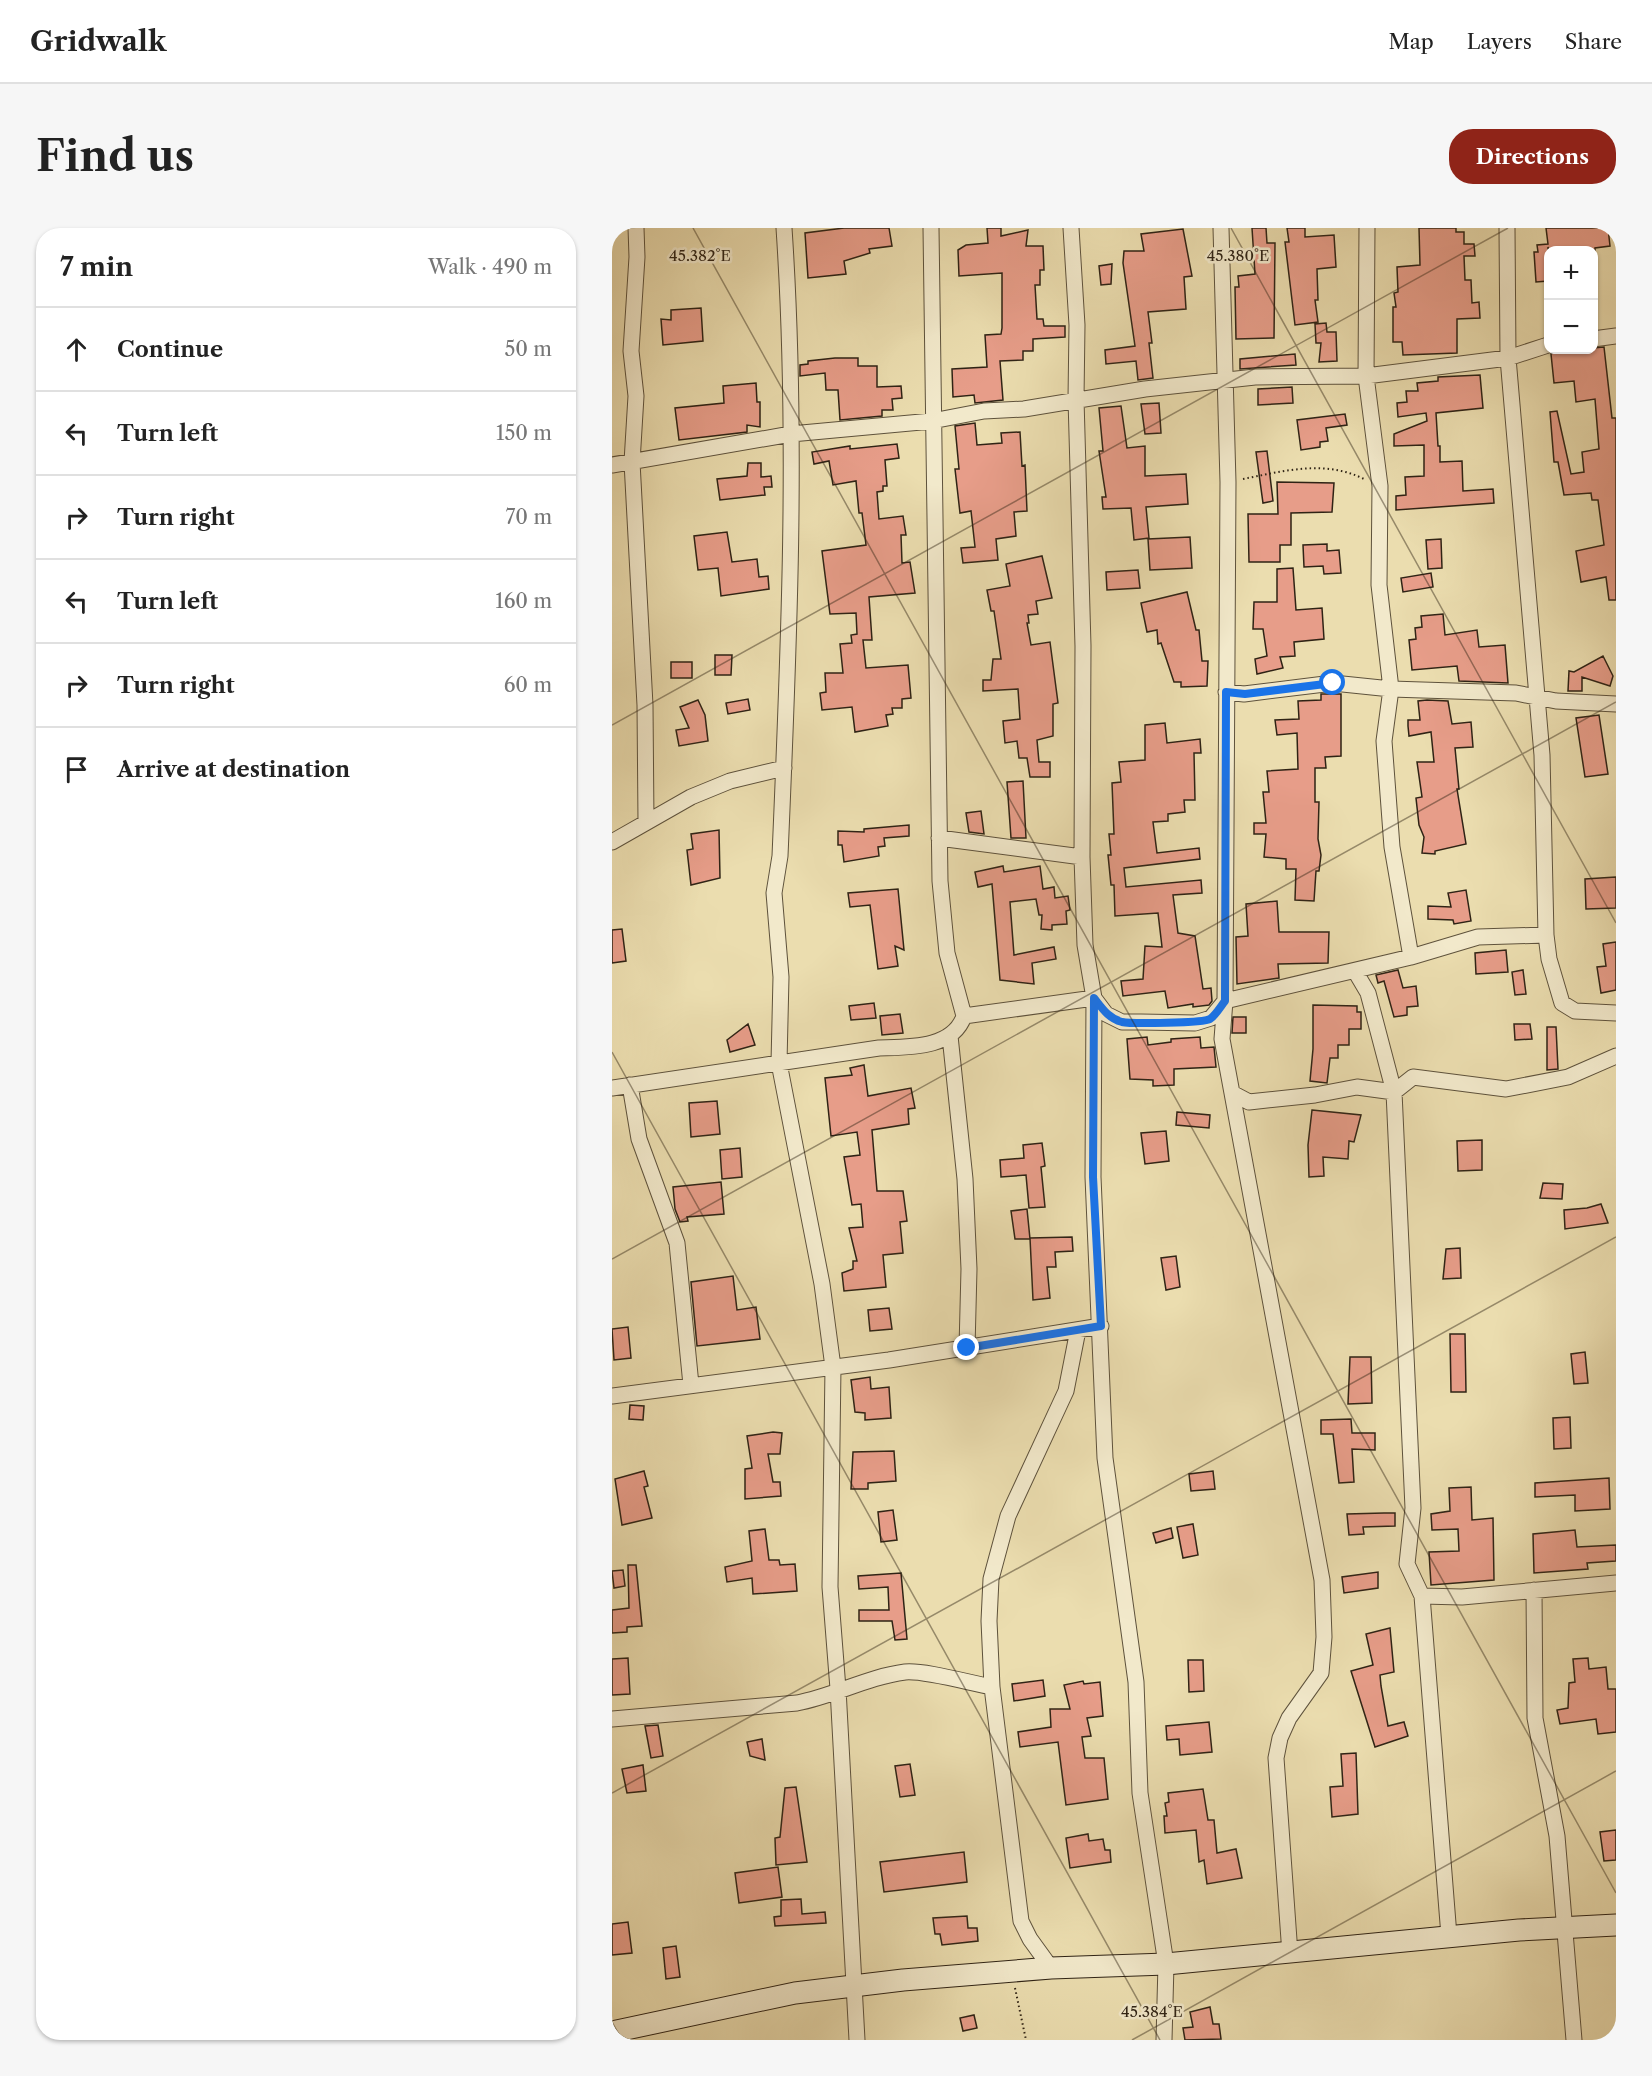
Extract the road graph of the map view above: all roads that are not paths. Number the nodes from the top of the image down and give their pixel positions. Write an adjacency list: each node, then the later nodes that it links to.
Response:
1 (636, 228): 17 (street)
2 (784, 228): 16 (street)
3 (931, 228): 15 (street)
4 (1071, 228): 14 (street)
5 (1221, 228): 13 (street)
6 (1366, 228): 12 (street)
7 (1507, 228): 11 (street)
8 (1616, 336): 9 (street)
9 (1598, 338)
10 (1544, 346): 11 (street)
11 (1508, 358): 12 (street); 21 (street)
12 (1366, 376): 13 (street); 19 (street)
13 (1226, 381): 14 (street); 20 (street)
14 (1076, 399): 15 (street); 27 (street)
15 (932, 421): 16 (street); 25 (street)
16 (791, 434): 17 (street); 23 (street)
17 (632, 462): 18 (street); 24 (street)
18 (612, 465)
19 (1391, 689): 20 (street); 21 (street); 29 (street)
20 (1226, 692): 32 (street)
21 (1537, 697): 22 (street); 28 (street)
22 (1616, 704)
23 (784, 768): 24 (street); 37 (street)
24 (646, 822): 26 (street)
25 (939, 838): 27 (street); 34 (street)
26 (612, 842)
27 (1082, 857): 31 (street)
28 (1546, 934): 29 (street); 33 (street)
29 (1411, 957): 30 (street)
30 (1355, 971): 32 (street); 40 (street)
31 (1094, 998): 32 (street); 34 (street); 42 (street)
32 (1225, 1001): 41 (street)
33 (1616, 1013)
34 (964, 1016): 35 (street)
35 (950, 1036): 37 (street); 44 (street)
36 (1616, 1056): 40 (street)
37 (779, 1063): 38 (street); 45 (street)
38 (630, 1085): 39 (street); 46 (street)
39 (612, 1088)
40 (1394, 1092): 41 (street); 50 (street)
41 (1232, 1093): 57 (street)
42 (1101, 1326): 43 (street); 58 (street)
43 (1078, 1330): 44 (street); 51 (street)
44 (967, 1348): 45 (street)
45 (833, 1367): 46 (street); 52 (street)
46 (691, 1385): 47 (street)
47 (612, 1396)
48 (1616, 1583): 49 (street)
49 (1534, 1590): 50 (street); 55 (street)
50 (1422, 1596): 56 (street)
51 (992, 1687): 52 (street); 59 (street)
52 (838, 1689): 53 (street); 60 (street)
53 (612, 1719)
54 (1616, 1925): 55 (street)
55 (1564, 1928): 56 (street); 64 (street)
56 (1449, 1936): 57 (street)
57 (1290, 1954): 58 (street)
58 (1166, 1964): 59 (street); 63 (street)
59 (1051, 1968): 60 (street)
60 (853, 1986): 61 (street); 62 (street)
61 (612, 2032)
62 (857, 2040)
63 (1164, 2040)
64 (1574, 2040)

